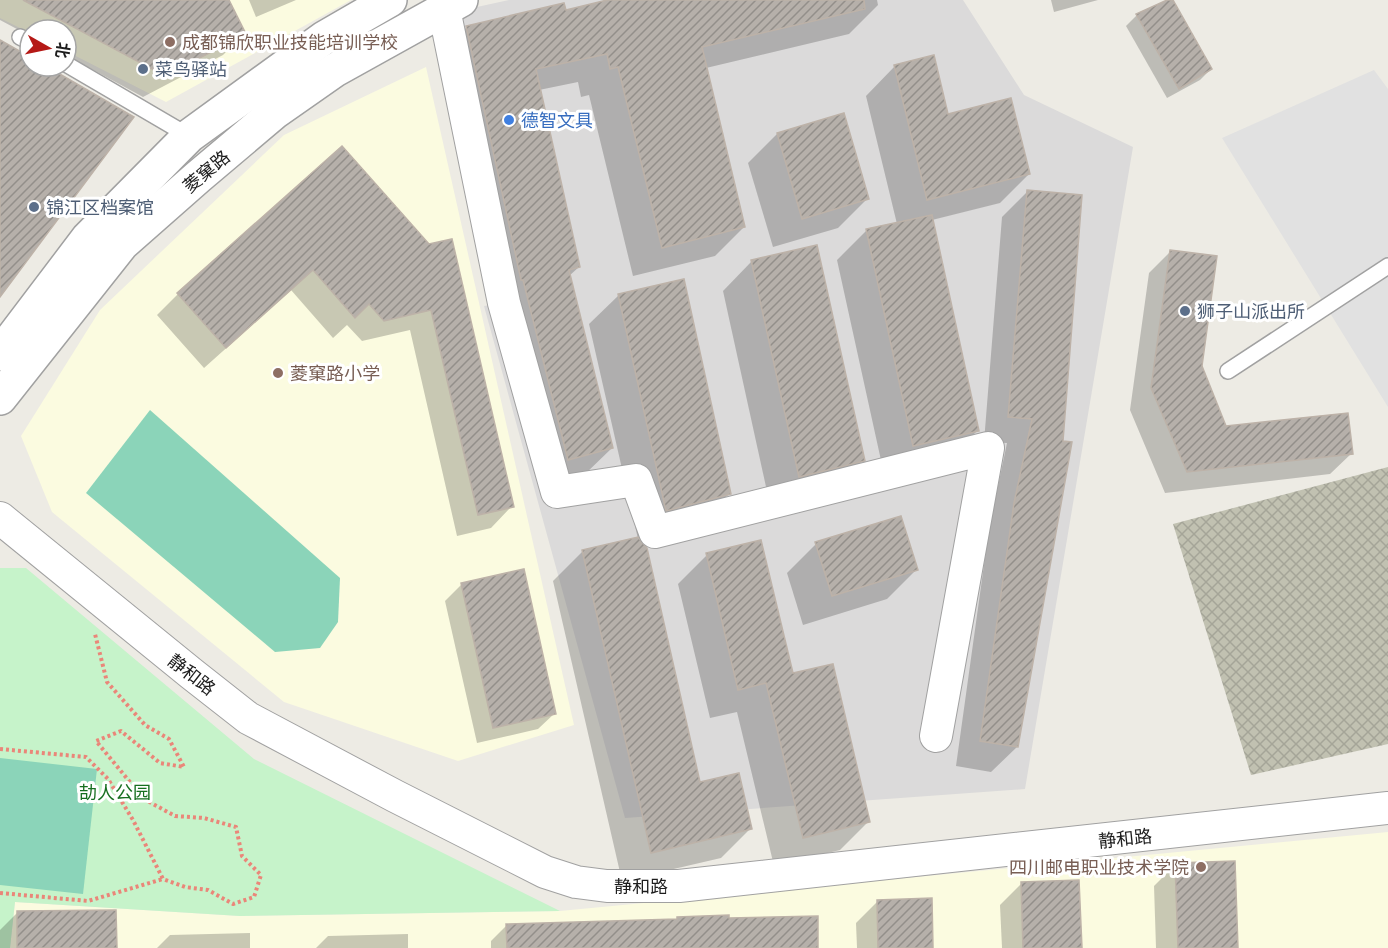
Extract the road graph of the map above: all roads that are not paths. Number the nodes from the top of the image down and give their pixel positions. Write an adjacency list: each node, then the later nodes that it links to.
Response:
1 (390, 0): 4 (street, 菱窠路)
2 (453, 4): 8 (street, 菱窠路); 10 (street)
3 (78, 70): 4 (lane)
4 (189, 136): 6 (street, 菱窠路)
5 (1388, 266): 7 (lane)
6 (0, 354)
7 (1228, 371)
8 (0, 398)
9 (0, 518): 11 (street, 静和路)
10 (936, 735)
11 (1388, 808)

